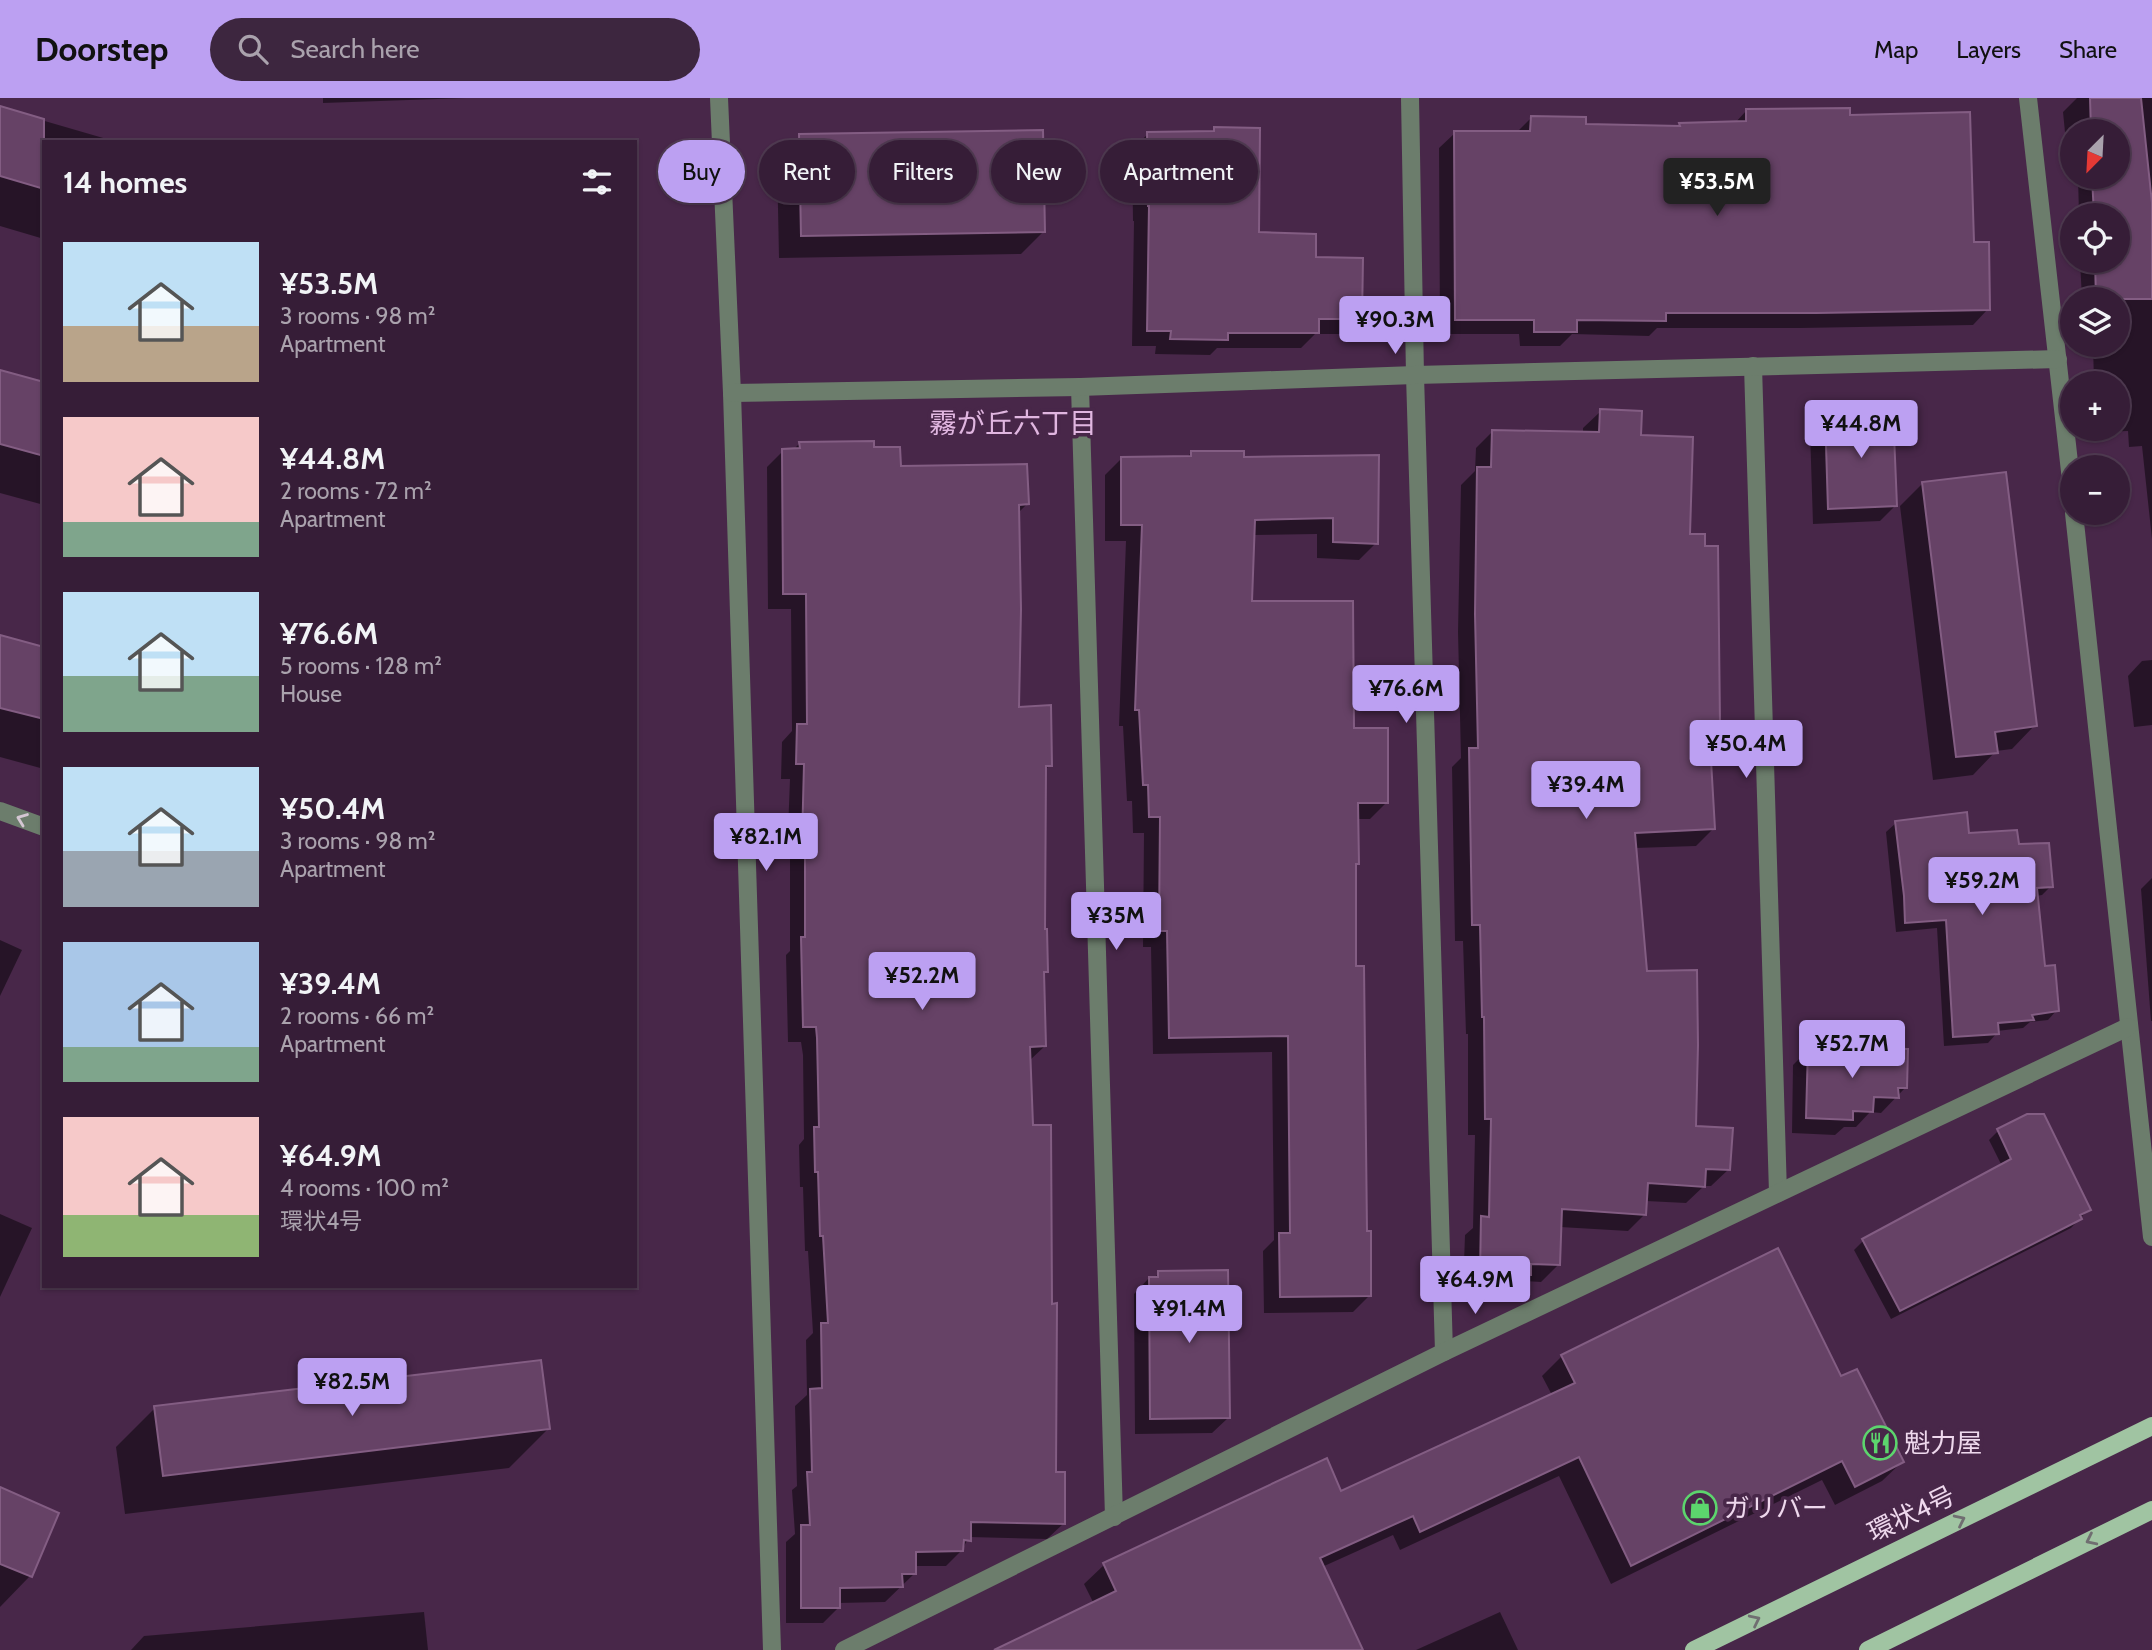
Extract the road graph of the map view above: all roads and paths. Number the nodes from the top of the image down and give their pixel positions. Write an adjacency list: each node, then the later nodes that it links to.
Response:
1 (719, 98): 8 (street)
2 (1410, 98): 6 (street)
3 (2028, 98): 4 (street)
4 (2058, 359): 5 (street); 9 (street)
5 (1753, 366): 6 (street); 14 (street)
6 (1415, 374): 7 (street); 16 (street)
7 (1080, 387): 8 (street); 19 (street)
8 (732, 393): 20 (street)
9 (2068, 455)
10 (2075, 525): 13 (street)
11 (0, 811): 12 (street, one-way to 11)
12 (42, 826)
13 (2128, 1027): 14 (street); 15 (street)
14 (1778, 1193): 16 (street)
15 (2152, 1237)
16 (1444, 1352): 19 (street)
17 (2152, 1426): 22 (main road, 環状4号, one-way to 17)
18 (2152, 1510): 23 (main road, one-way to 23)
19 (1114, 1517): 21 (street)
20 (772, 1650)
21 (844, 1650)
22 (1694, 1650)
23 (1868, 1650)

